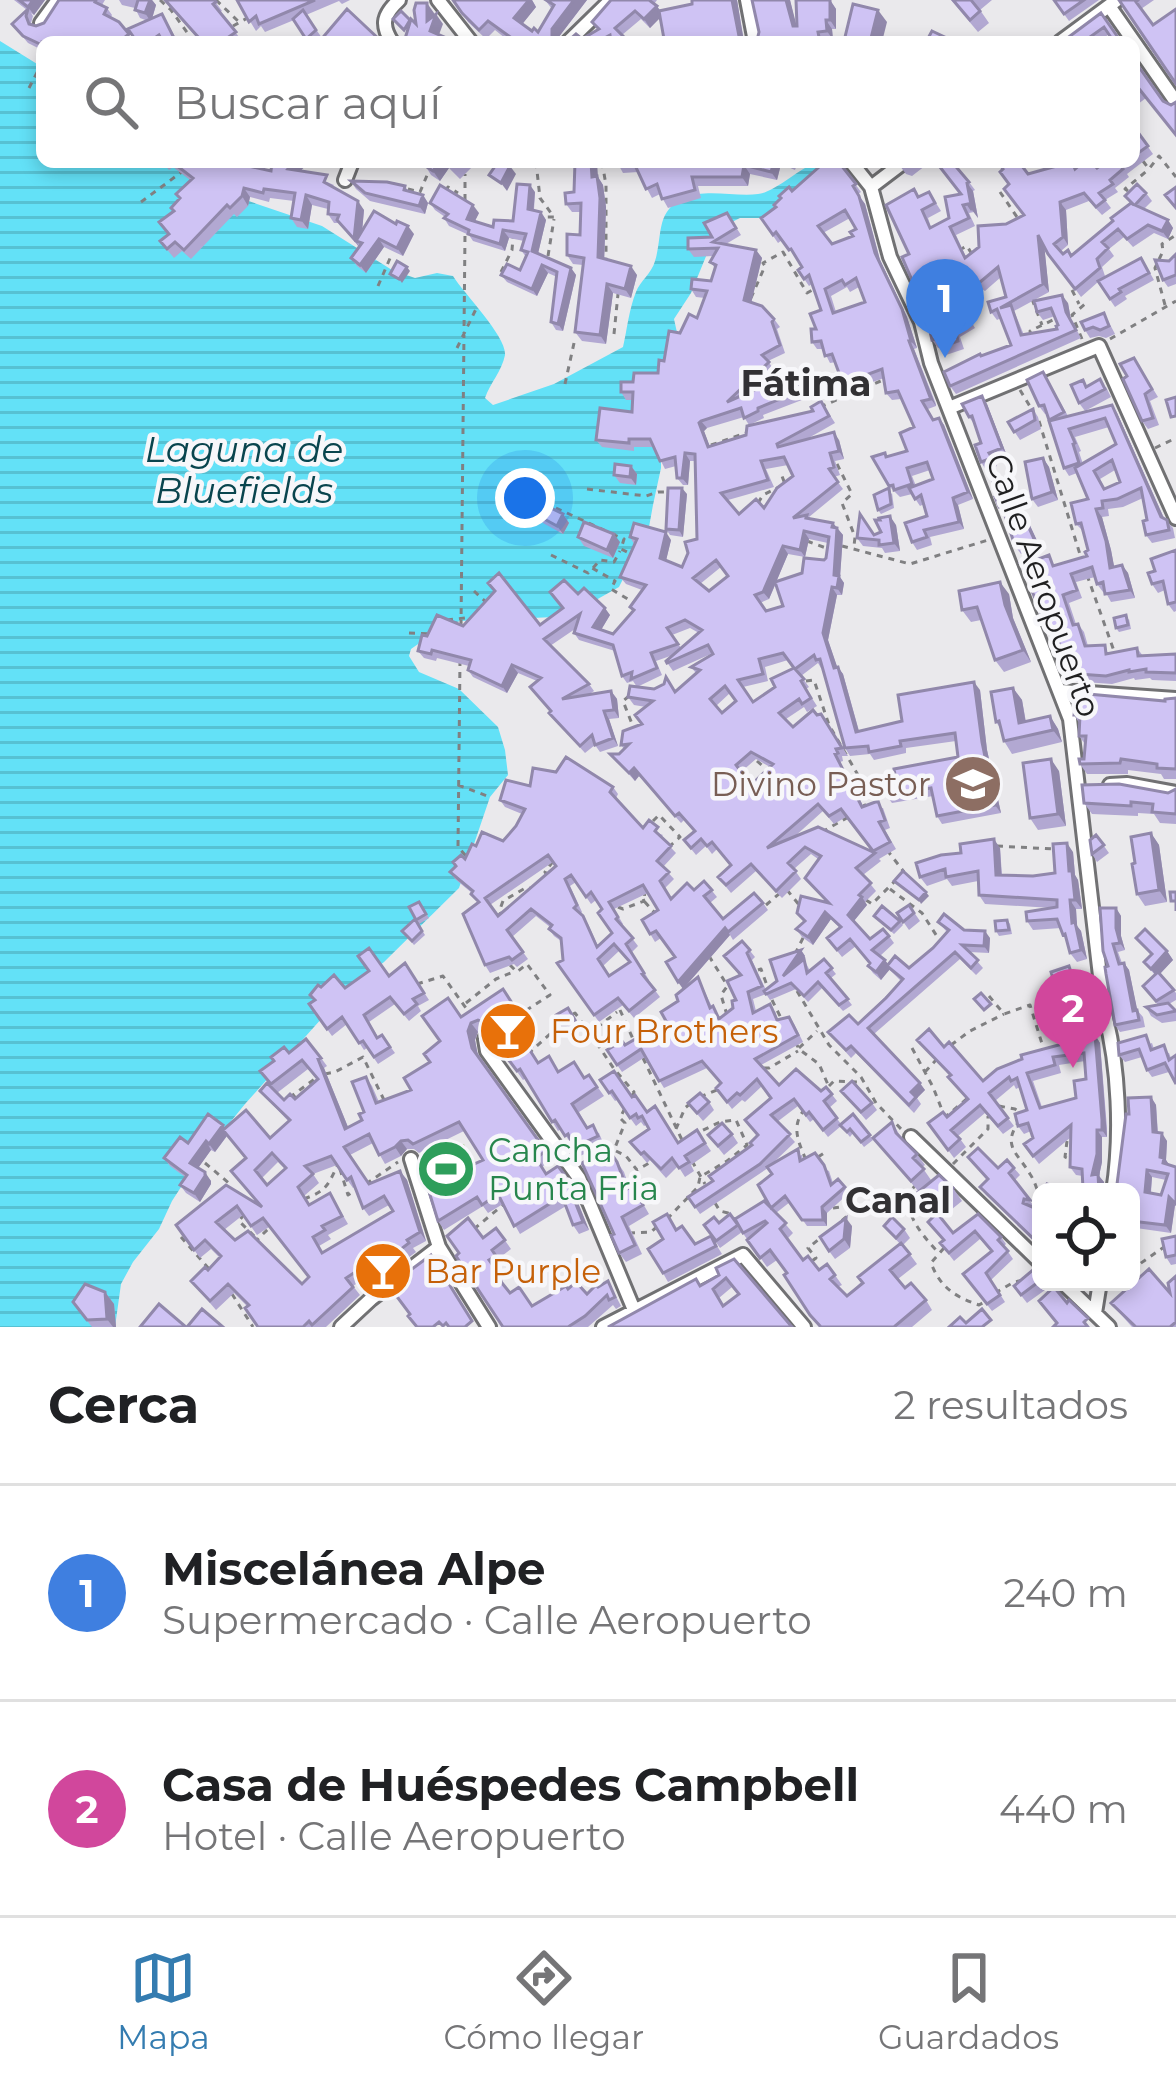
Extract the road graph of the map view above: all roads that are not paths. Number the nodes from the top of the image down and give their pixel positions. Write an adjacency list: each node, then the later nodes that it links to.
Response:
1 (58, 0): 7 (street)
2 (399, 0): 8 (street)
3 (438, 0): 9 (street)
4 (611, 0): 10 (street)
5 (747, 0): 11 (street)
6 (1113, 3): 12 (street); 13 (street)
7 (41, 23)
8 (388, 36)
9 (466, 36)
10 (574, 36)
11 (754, 36)
12 (1068, 36)
13 (1134, 36)
14 (1140, 45): 15 (street)
15 (1176, 101)
16 (350, 168): 19 (street)
17 (856, 168): 20 (street, Calle Aeropuerto)
18 (896, 168): 20 (street)
19 (345, 180)
20 (872, 187): 21 (street, Calle Aeropuerto)
21 (949, 408): 22 (street); 23 (street, Calle Aeropuerto)
22 (1176, 518)
23 (1060, 691): 24 (street); 25 (street, Calle Aeropuerto)
24 (1176, 699)
25 (1079, 785): 26 (street); 30 (street, Calle Aeropuerto)
26 (1176, 793)
27 (485, 1039): 35 (street)
28 (911, 1137): 32 (street)
29 (411, 1159): 31 (street)
30 (1114, 1183)
31 (439, 1247): 37 (street); 38 (street)
32 (1032, 1254)
33 (1072, 1291): 36 (street)
34 (1099, 1291): 36 (street)
35 (634, 1310): 39 (street); 40 (street)
36 (1095, 1313): 41 (street)
37 (340, 1327)
38 (489, 1327)
39 (603, 1327)
40 (804, 1327)
41 (1109, 1327)

